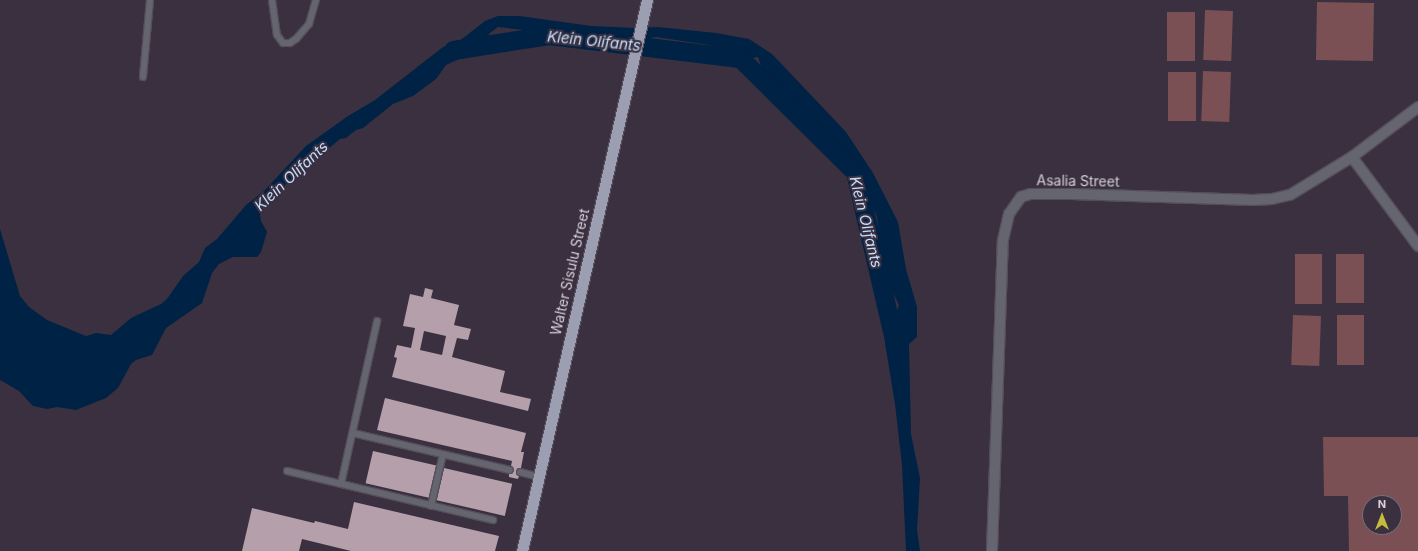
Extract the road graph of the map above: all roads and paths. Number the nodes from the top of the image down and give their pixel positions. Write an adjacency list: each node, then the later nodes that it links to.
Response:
1 (150, 0): 5 (lane)
2 (272, 0): 3 (lane)
3 (316, 0)
4 (647, 0): 15 (highway, Walter Sisulu Street)
5 (143, 77)
6 (1418, 107): 7 (street, Asalia Street)
7 (1352, 157): 8 (street); 20 (street, Asalia Street)
8 (1418, 246)
9 (377, 321): 10 (lane)
10 (353, 433): 11 (lane); 16 (lane)
11 (443, 454): 12 (lane); 17 (lane)
12 (510, 470)
13 (287, 471): 16 (lane)
14 (520, 472): 15 (lane)
15 (539, 477): 19 (highway, Walter Sisulu Street)
16 (341, 484): 17 (lane)
17 (431, 506): 18 (lane)
18 (493, 520)
19 (522, 551)
20 (992, 551)

